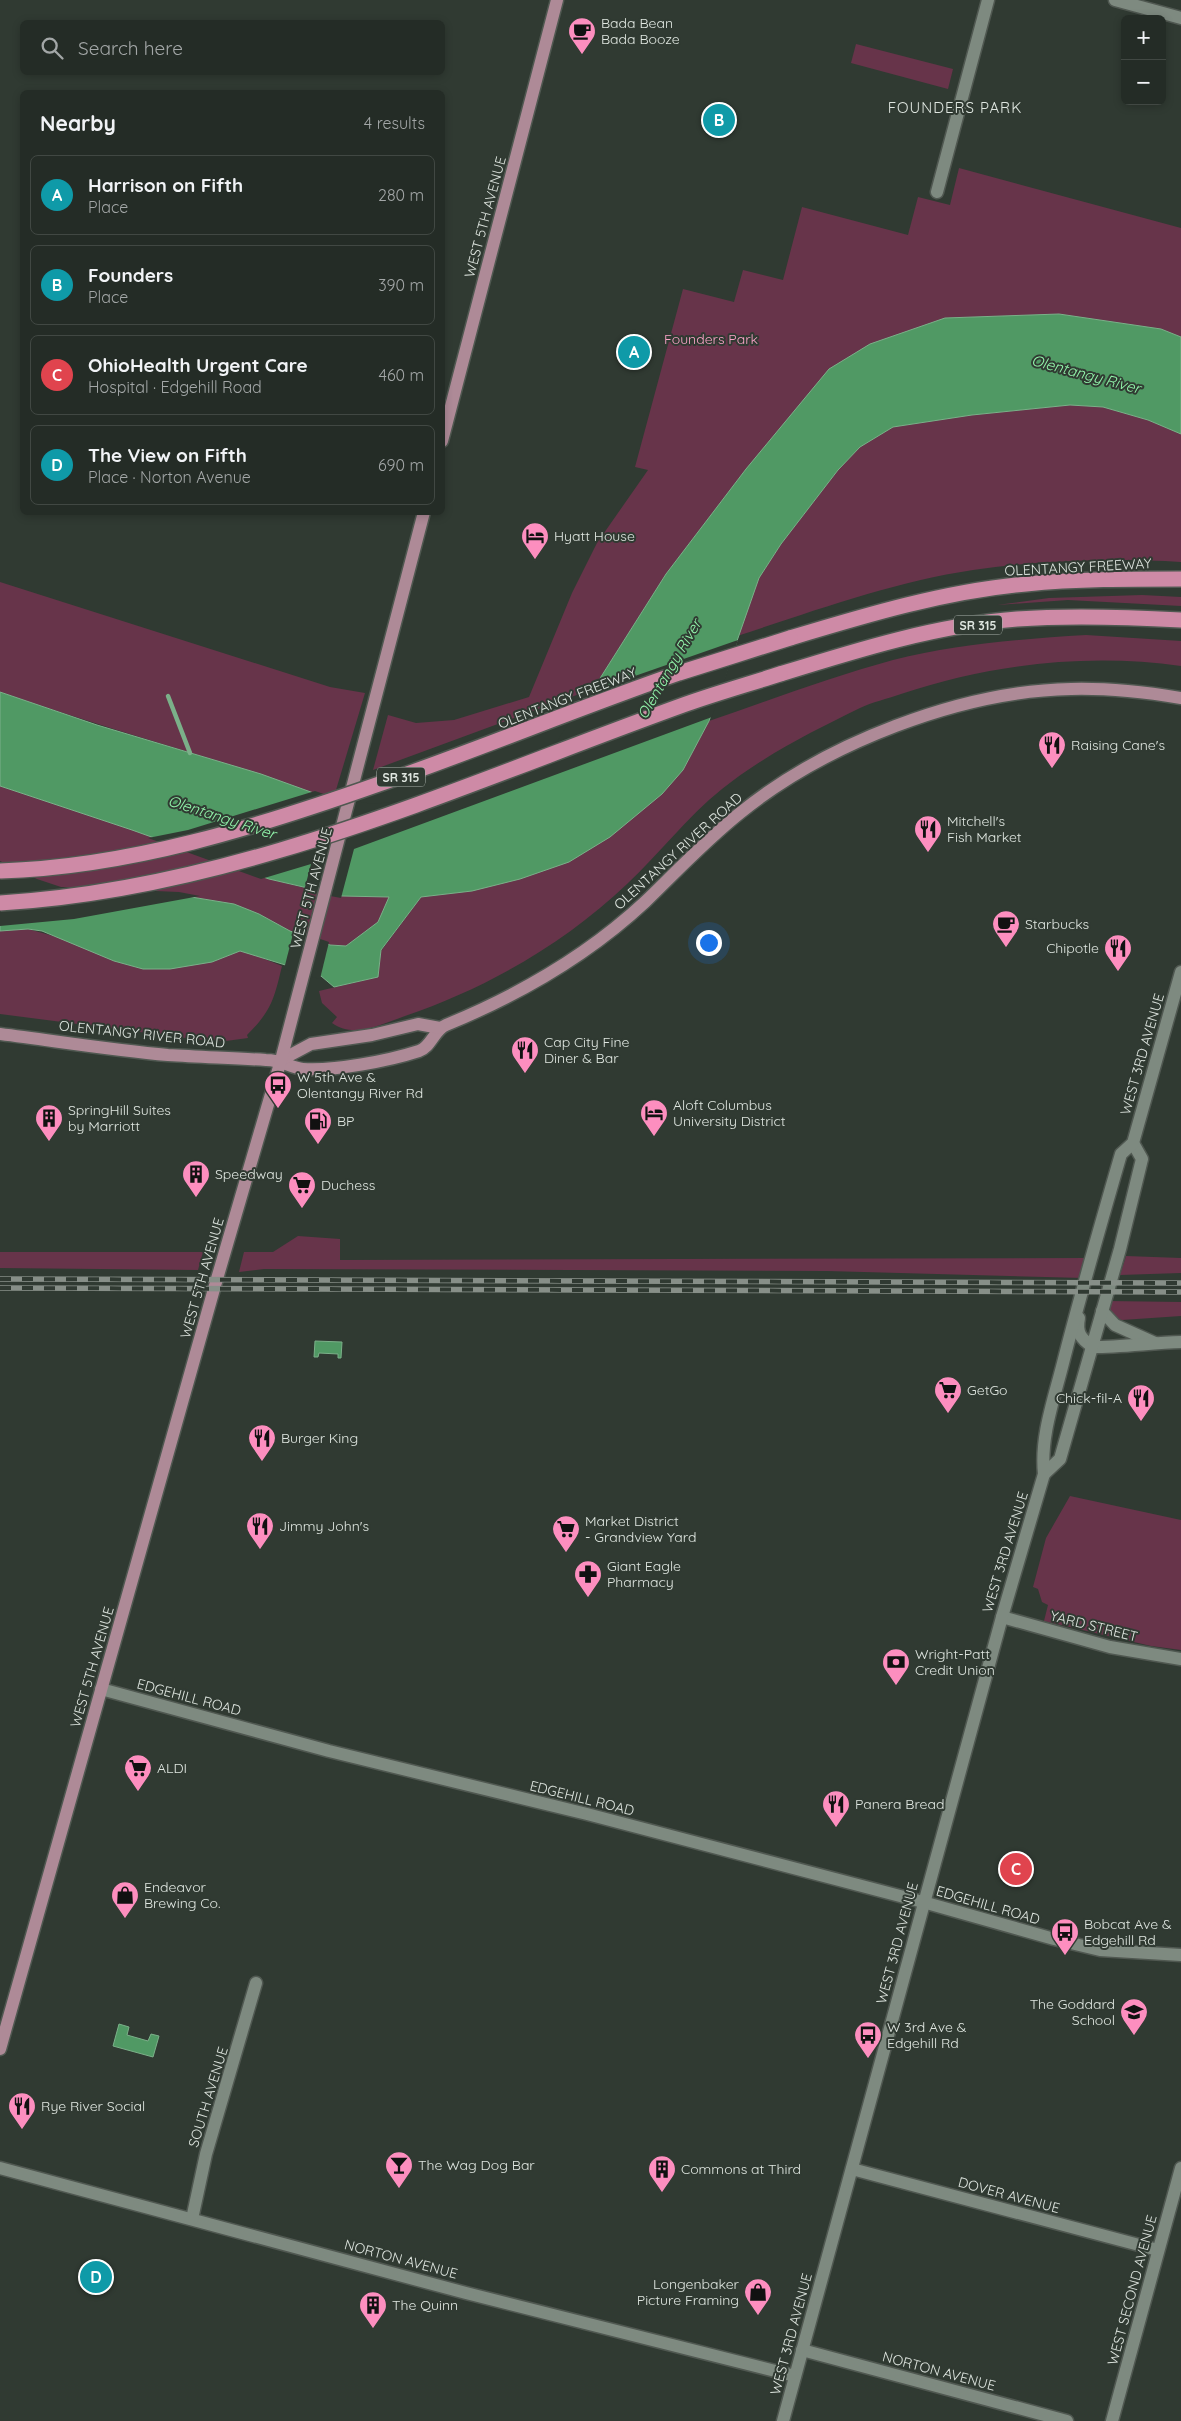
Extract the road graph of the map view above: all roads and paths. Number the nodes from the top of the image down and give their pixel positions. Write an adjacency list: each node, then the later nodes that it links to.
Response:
1 (557, 0): 6 (main road, WEST 5TH AVENUE)
2 (988, 0): 5 (street)
3 (1114, 0): 4 (street)
4 (1181, 18)
5 (937, 192)
6 (445, 429)
7 (423, 515): 16 (main road, WEST 5TH AVENUE, bridge)
8 (1181, 580): 11 (highway, OLENTANGY FREEWAY / SR 315, bridge)
9 (1181, 620): 12 (highway, SR 315, bridge)
10 (1181, 698): 14 (main road, OLENTANGY RIVER ROAD)
11 (0, 871)
12 (0, 903)
13 (1181, 972): 17 (street, WEST 3RD AVENUE)
14 (440, 1028): 16 (main road); 16 (main road, OLENTANGY RIVER ROAD)
15 (0, 1034): 16 (main road, OLENTANGY RIVER ROAD)
16 (281, 1060): 26 (main road, WEST 5TH AVENUE)
17 (1133, 1144): 18 (street, WEST 3RD AVENUE); 19 (street, WEST 3RD AVENUE)
18 (1105, 1206): 22 (street); 23 (street, WEST 3RD AVENUE)
19 (1102, 1311): 20 (street); 22 (street, WEST 3RD AVENUE)
20 (1155, 1342): 21 (street); 22 (street)
21 (1181, 1342)
22 (1093, 1347): 23 (street, WEST 3RD AVENUE)
23 (1044, 1474): 24 (street, WEST 3RD AVENUE)
24 (1002, 1617): 25 (street, YARD STREET); 27 (street, WEST 3RD AVENUE)
25 (1181, 1659)
26 (101, 1689): 27 (street, EDGEHILL ROAD); 30 (main road, WEST 5TH AVENUE)
27 (923, 1902): 28 (street, EDGEHILL ROAD); 33 (street, WEST 3RD AVENUE)
28 (1181, 1955)
29 (256, 1983): 34 (street, SOUTH AVENUE)
30 (0, 2049)
31 (0, 2168): 34 (street, NORTON AVENUE)
32 (1181, 2168): 35 (street, WEST SECOND AVENUE)
33 (852, 2169): 35 (street, DOVER AVENUE); 36 (street, WEST 3RD AVENUE)
34 (192, 2219): 37 (street, NORTON AVENUE)
35 (1158, 2250): 40 (street, WEST SECOND AVENUE)
36 (802, 2350): 37 (street, WEST 3RD AVENUE); 39 (street, NORTON AVENUE)
37 (795, 2376): 38 (street, WEST 3RD AVENUE)
38 (783, 2421)
39 (1067, 2421)
40 (1112, 2421)

